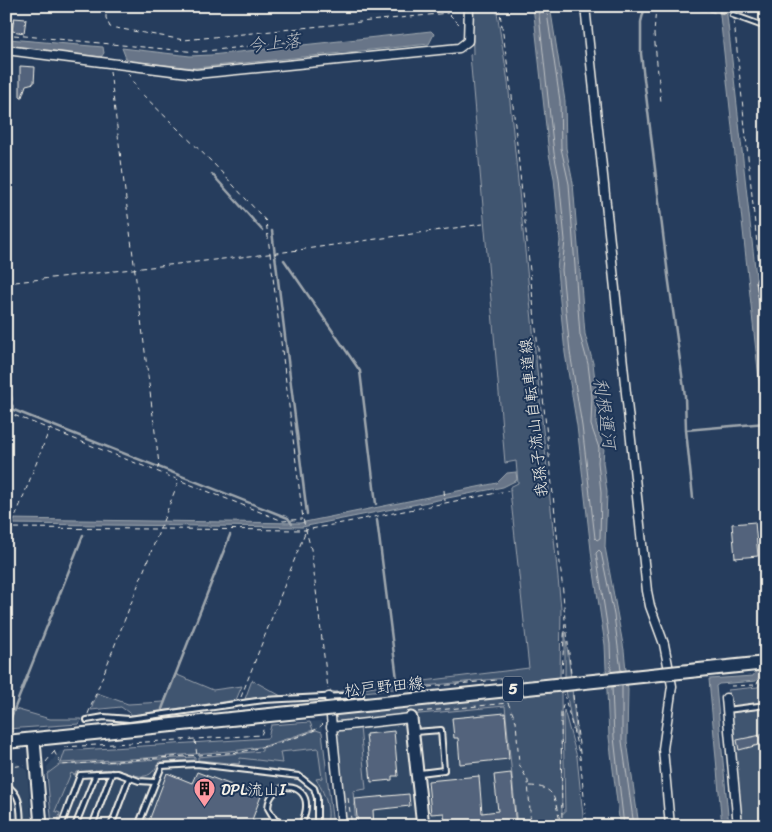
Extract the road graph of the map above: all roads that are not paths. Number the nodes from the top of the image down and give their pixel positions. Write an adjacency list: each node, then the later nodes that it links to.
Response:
1 (469, 6): 7 (street)
2 (586, 6): 41 (street)
3 (733, 15): 4 (lane)
4 (766, 27)
5 (8, 35): 6 (lane)
6 (6, 43)
7 (6, 50)
8 (761, 282): 9 (street)
9 (766, 312)
10 (766, 663): 20 (main road, 松戸野田線 / 5, bridge)
11 (361, 694): 12 (lane)
12 (329, 697): 17 (lane); 18 (street)
13 (726, 698): 15 (street)
14 (766, 705): 15 (lane)
15 (727, 710): 42 (street)
16 (415, 715): 18 (street); 19 (street)
17 (87, 720)
18 (327, 725): 39 (street)
19 (413, 732): 23 (street); 23 (lane)
20 (34, 740): 21 (main road, 松戸野田線 / 5); 30 (street)
21 (6, 742)
22 (112, 773): 24 (lane); 25 (lane); 33 (lane)
23 (418, 773): 40 (street)
24 (96, 774): 31 (lane); 32 (lane)
25 (130, 778): 26 (lane); 34 (lane)
26 (155, 782): 28 (lane); 35 (lane)
27 (6, 785): 29 (lane)
28 (317, 825): 38 (lane)
29 (21, 826)
30 (41, 826)
31 (61, 826)
32 (75, 826)
33 (92, 826)
34 (111, 826)
35 (138, 826)
36 (289, 826): 37 (lane)
37 (301, 826)
38 (309, 826)
39 (342, 826)
40 (423, 826)
41 (670, 826)
42 (738, 826)

